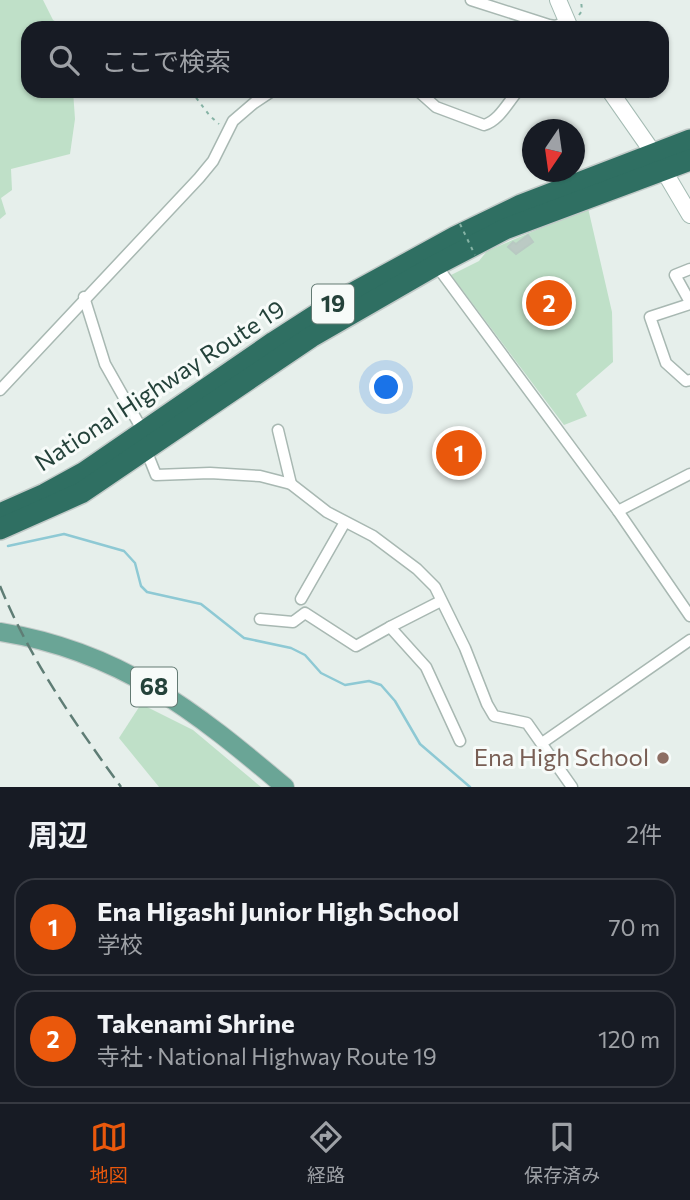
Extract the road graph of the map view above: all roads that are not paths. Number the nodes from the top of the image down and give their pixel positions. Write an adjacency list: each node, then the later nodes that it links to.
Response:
1 (471, 0): 3 (street)
2 (558, 0): 4 (main road)
3 (537, 21)
4 (567, 21)
5 (262, 98): 15 (street)
6 (426, 98): 7 (street)
7 (512, 98)
8 (615, 98): 11 (main road)
9 (690, 140): 11 (highway, National Highway Route 19 / 19)
10 (690, 160): 11 (highway, National Highway Route 19 / 19)
11 (658, 162): 12 (main road); 13 (highway, National Highway Route 19 / 19); 20 (highway, National Highway Route 19 / 19)
12 (690, 215)
13 (436, 265): 20 (highway, National Highway Route 19 / 19); 23 (street)
14 (690, 269): 16 (street)
15 (85, 297): 18 (street); 20 (street)
16 (690, 303): 17 (street)
17 (690, 380)
18 (0, 390)
19 (278, 430): 22 (street)
20 (145, 442): 22 (street); 24 (highway, National Highway Route 19 / 19); 26 (highway, National Highway Route 19 / 19)
21 (690, 474): 23 (street)
22 (290, 484): 25 (street)
23 (618, 511): 29 (street)
24 (0, 514)
25 (345, 522): 27 (street); 28 (street)
26 (0, 529)
27 (301, 599)
28 (441, 601): 31 (street); 35 (street)
29 (690, 616)
30 (261, 619): 31 (street)
31 (390, 627): 34 (street)
32 (0, 632): 36 (main road, 68)
33 (690, 640): 35 (street)
34 (460, 741)
35 (542, 743): 37 (street)
36 (285, 787)
37 (572, 787)

